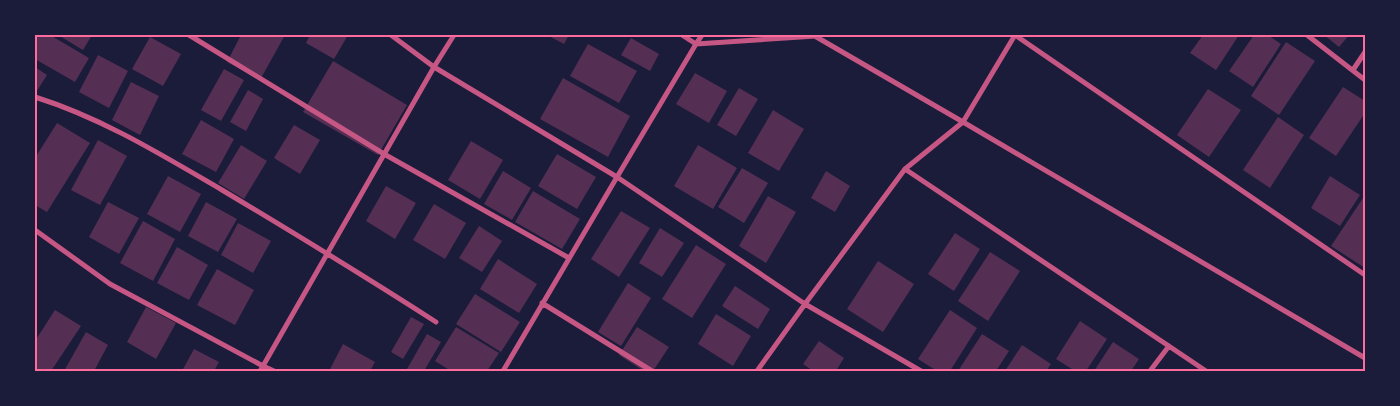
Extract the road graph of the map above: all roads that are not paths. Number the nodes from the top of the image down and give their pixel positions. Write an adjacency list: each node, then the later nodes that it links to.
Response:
1 (189, 35): 16 (street)
2 (391, 35): 11 (street)
3 (454, 35): 11 (street)
4 (682, 35): 9 (street)
5 (702, 35): 9 (street)
6 (1014, 35): 15 (street); 22 (street)
7 (1307, 35): 12 (street)
8 (814, 36): 9 (street); 15 (street)
9 (696, 44): 18 (street)
10 (1365, 52): 12 (street)
11 (434, 67): 16 (street); 18 (street)
12 (1353, 70): 13 (street)
13 (1365, 80)
14 (35, 98): 20 (street)
15 (963, 122): 17 (street); 27 (street)
16 (384, 154): 20 (street); 21 (street)
17 (905, 169): 24 (street); 26 (street)
18 (617, 177): 21 (street); 24 (street)
19 (35, 230): 28 (street)
20 (327, 253): 25 (street); 28 (street)
21 (569, 258): 23 (street)
22 (1365, 275)
23 (542, 303): 30 (street); 31 (street)
24 (805, 304): 32 (street); 33 (street)
25 (436, 322)
26 (1169, 346): 34 (street); 35 (street)
27 (1365, 358)
28 (262, 368): 29 (street)
29 (274, 371)
30 (503, 371)
31 (652, 371)
32 (756, 371)
33 (921, 371)
34 (1150, 371)
35 (1206, 371)

